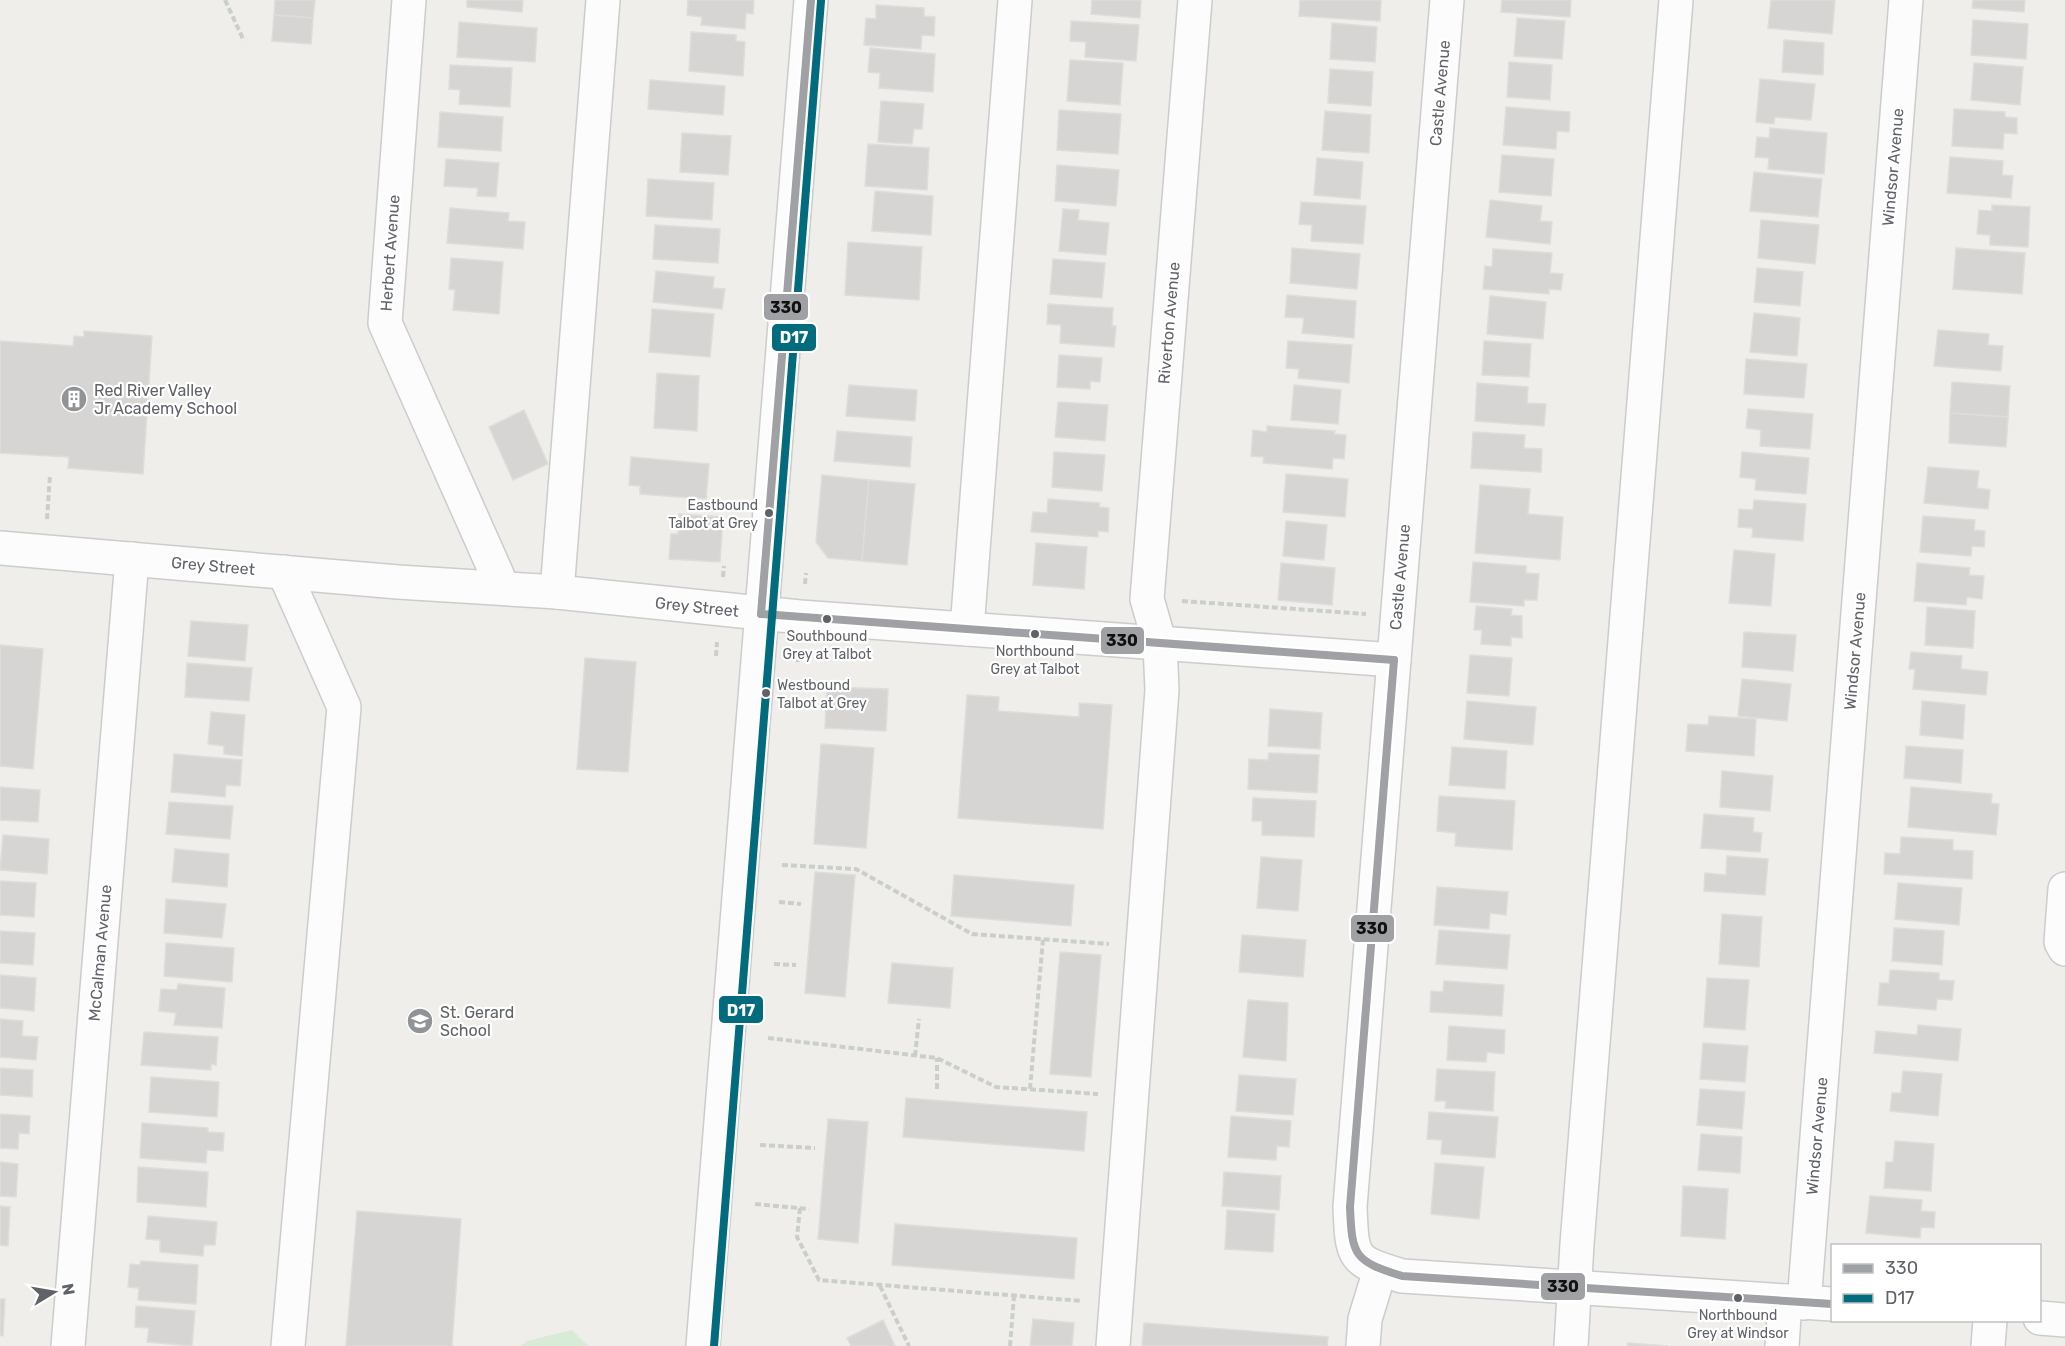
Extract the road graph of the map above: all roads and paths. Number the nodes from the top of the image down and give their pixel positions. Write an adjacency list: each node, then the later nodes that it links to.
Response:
1 (225, 0): 10 (path)
2 (410, 0): 16 (street, Herbert Avenue)
3 (603, 0): 17 (street)
4 (811, 0): 19 (street)
5 (1015, 0): 21 (street)
6 (1195, 0): 18 (street, Riverton Avenue)
7 (1447, 0): 20 (street, Castle Avenue)
8 (1676, 0): 47 (street)
9 (1906, 0): 49 (street, Windsor Avenue)
10 (244, 41)
11 (50, 475): 13 (path)
12 (0, 548): 13 (street, Grey Street)
13 (44, 552): 14 (street, Grey Street)
14 (132, 559): 15 (street, Grey Street); 54 (street, McCalman Avenue)
15 (284, 572): 16 (street, Grey Street); 55 (street)
16 (503, 588): 17 (street, Grey Street)
17 (557, 592): 19 (street, Grey Street)
18 (1147, 598): 20 (path); 22 (street, Riverton Avenue)
19 (761, 614): 21 (street, Grey Street); 56 (street)
20 (1397, 617): 23 (street, Castle Avenue)
21 (967, 629): 22 (street, Grey Street)
22 (1160, 644): 23 (street, Grey Street); 29 (street, Riverton Avenue)
23 (1394, 660): 45 (street, Castle Avenue)
24 (782, 865): 28 (path)
25 (2065, 889): 30 (street)
26 (779, 902): 27 (path)
27 (801, 904)
28 (1042, 939): 29 (path); 38 (path)
29 (1143, 946): 39 (street, Riverton Avenue)
30 (2065, 949)
31 (774, 964): 32 (path)
32 (796, 965)
33 (919, 1019): 35 (path)
34 (768, 1038): 35 (path)
35 (915, 1056): 36 (path)
36 (938, 1058): 37 (path); 38 (path)
37 (937, 1089)
38 (1030, 1089): 39 (path)
39 (1131, 1096): 50 (street, Riverton Avenue)
40 (760, 1145): 41 (path)
41 (815, 1148)
42 (755, 1204): 43 (path)
43 (800, 1208): 44 (path); 46 (path)
44 (809, 1209)
45 (1371, 1265): 47 (street); 60 (street)
46 (879, 1285): 48 (path); 57 (path)
47 (1576, 1288): 49 (street); 61 (street)
48 (1014, 1296): 50 (path); 58 (path)
49 (1807, 1303): 62 (street, Windsor Avenue)
50 (1117, 1304): 59 (street, Riverton Avenue)
51 (2041, 1318): 52 (street)
52 (2065, 1320)
53 (1990, 1322): 63 (street)
54 (68, 1346)
55 (288, 1346)
56 (704, 1346)
57 (909, 1346)
58 (1010, 1346)
59 (1113, 1346)
60 (1363, 1346)
61 (1571, 1346)
62 (1782, 1346)
63 (1988, 1346)

